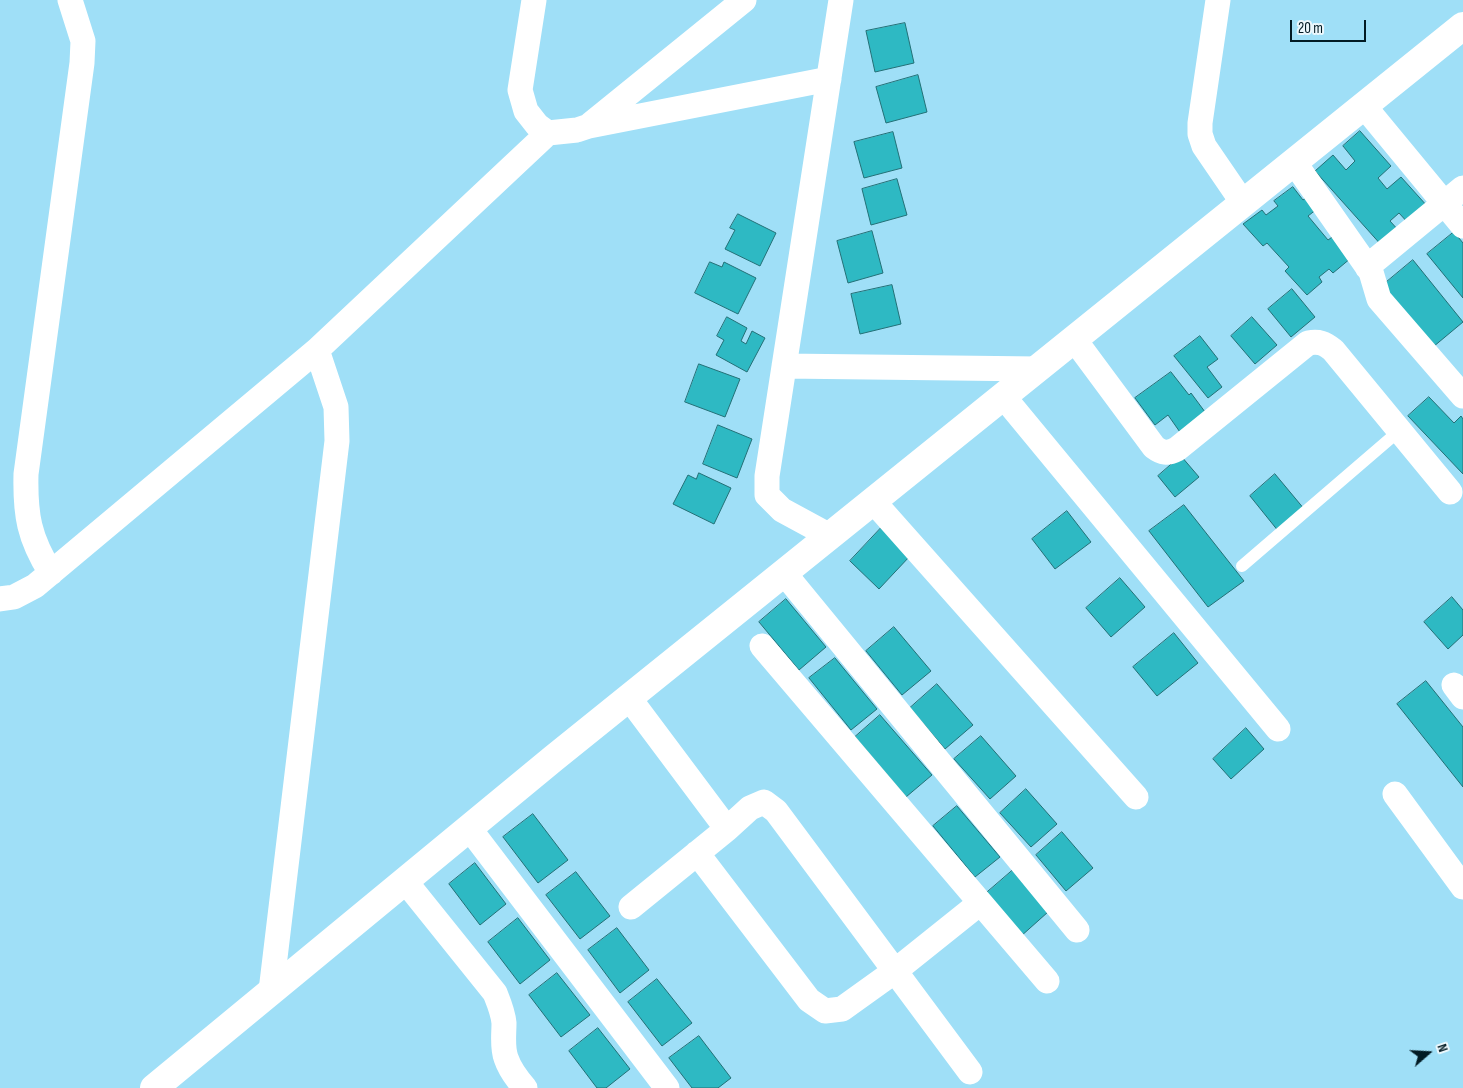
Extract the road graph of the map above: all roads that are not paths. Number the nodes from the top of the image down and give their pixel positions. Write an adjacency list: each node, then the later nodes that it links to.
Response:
1 (70, 0): 28 (street)
2 (534, 0): 10 (street)
3 (744, 0): 9 (street)
4 (841, 0): 7 (street)
5 (1218, 0): 13 (street)
6 (1463, 26): 8 (street)
7 (829, 79): 9 (street); 19 (street)
8 (1364, 106): 11 (street); 14 (street)
9 (589, 126): 10 (street)
10 (548, 133): 18 (street)
11 (1294, 162): 13 (street); 16 (street)
12 (1463, 188): 14 (street)
13 (1243, 203): 17 (street)
14 (1444, 204): 15 (street); 16 (street)
15 (1463, 226)
16 (1367, 267): 22 (street)
17 (1074, 339): 20 (street); 23 (street)
18 (317, 350): 28 (street); 46 (street)
19 (784, 366): 20 (street); 26 (street)
20 (1038, 369): 21 (street)
21 (1004, 396): 25 (street); 33 (street)
22 (1463, 396)
23 (1399, 431): 24 (street); 27 (lane)
24 (1450, 492)
25 (873, 501): 26 (street); 35 (street)
26 (830, 536): 29 (street)
27 (1242, 566)
28 (51, 573): 30 (street)
29 (784, 573): 32 (street); 43 (street)
30 (0, 600)
31 (762, 646): 41 (street)
32 (629, 698): 36 (street); 37 (street)
33 (1278, 729)
34 (1395, 794): 40 (street)
35 (1136, 797)
36 (469, 828): 39 (street); 50 (street)
37 (727, 829): 38 (street); 44 (street)
38 (697, 853): 42 (street); 44 (street)
39 (405, 881): 46 (street); 49 (street)
40 (1463, 887)
41 (980, 903): 44 (street); 45 (street)
42 (631, 907)
43 (1077, 930)
44 (895, 971): 47 (street)
45 (1047, 981)
46 (271, 992): 48 (street)
47 (970, 1072)
48 (154, 1088)
49 (525, 1088)
50 (667, 1088)

